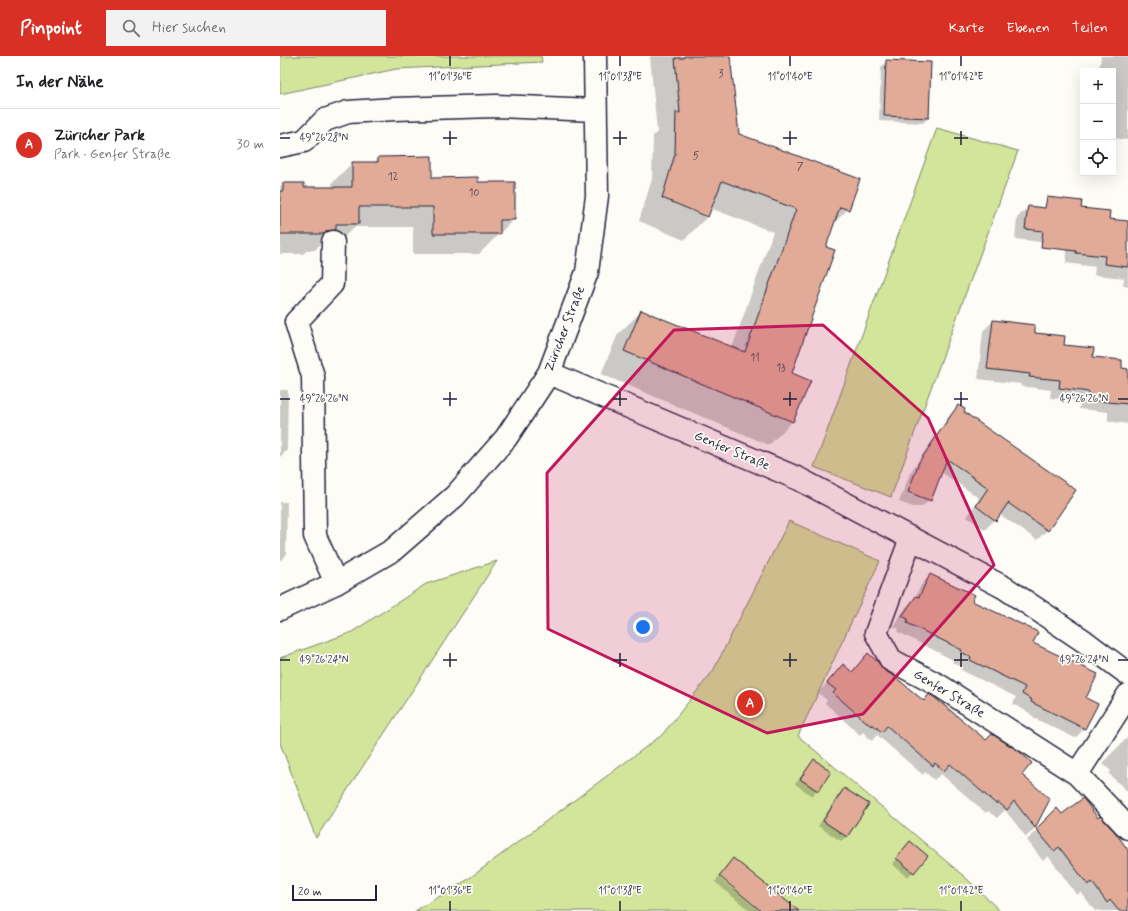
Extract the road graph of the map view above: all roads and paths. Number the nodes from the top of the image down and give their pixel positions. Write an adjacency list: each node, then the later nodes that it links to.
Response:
1 (595, 56): 2 (street, Züricher Straße)
2 (595, 110): 3 (street); 5 (street, Züricher Straße)
3 (280, 146)
4 (333, 242): 7 (street)
5 (549, 373): 6 (street, Genfer Straße); 7 (street, Züricher Straße)
6 (911, 538): 9 (street, Genfer Straße); 11 (street, Genfer Straße)
7 (336, 583): 8 (street, Züricher Straße)
8 (280, 609)
9 (1128, 674)
10 (1128, 695): 11 (street)
11 (1078, 774): 12 (street, Genfer Straße)
12 (1128, 828)

